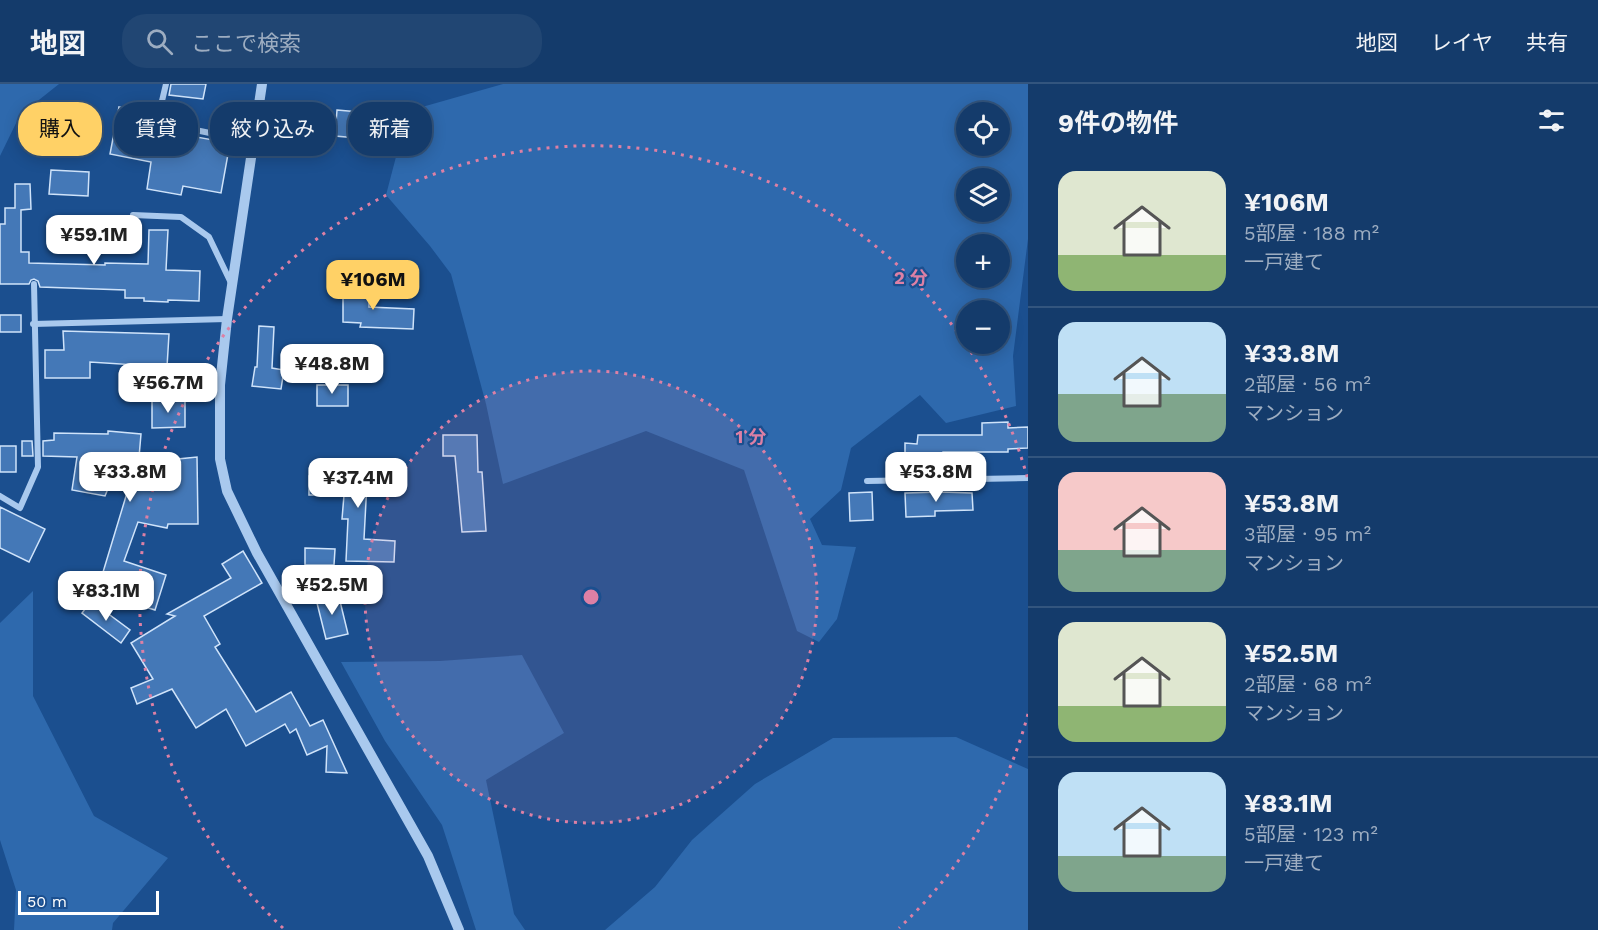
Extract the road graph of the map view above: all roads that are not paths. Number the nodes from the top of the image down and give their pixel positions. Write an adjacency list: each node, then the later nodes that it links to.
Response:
1 (166, 84): 4 (street)
2 (262, 84): 3 (street)
3 (259, 102)
4 (210, 133)
5 (251, 156): 8 (street)
6 (133, 215): 8 (street)
7 (33, 284): 10 (street)
8 (232, 286): 9 (street)
9 (227, 320): 10 (street); 14 (street)
10 (33, 324): 13 (street)
11 (1028, 478): 12 (street)
12 (867, 481)
13 (0, 496)
14 (459, 930)

